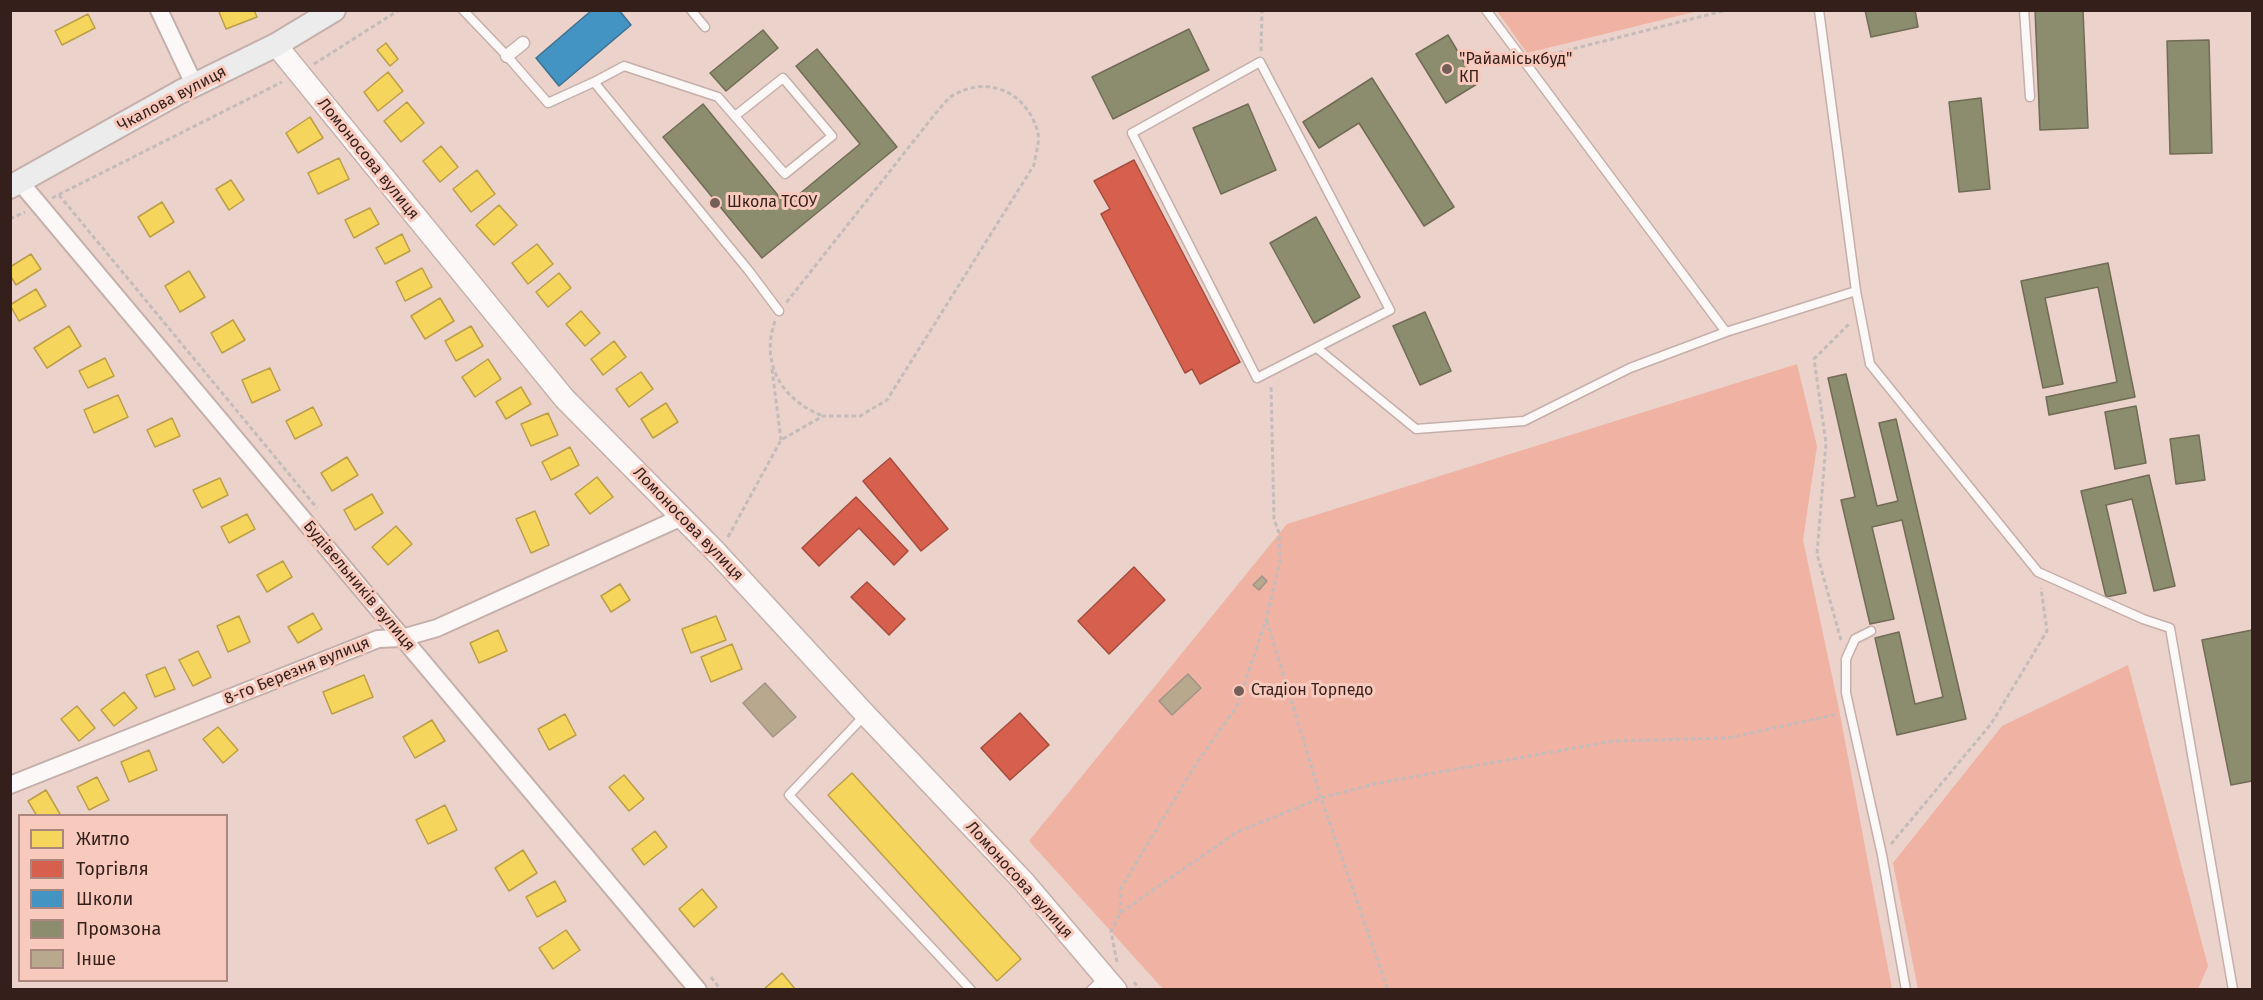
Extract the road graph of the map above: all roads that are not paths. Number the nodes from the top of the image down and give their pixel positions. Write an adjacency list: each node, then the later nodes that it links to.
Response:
1 (159, 10): 13 (street)
2 (334, 10): 10 (main road, Чкалова вулиця)
3 (463, 10): 11 (lane)
4 (691, 10): 8 (lane)
5 (1486, 10): 19 (lane)
6 (1819, 10): 17 (lane)
7 (2024, 10): 14 (lane)
8 (705, 27)
9 (523, 43): 11 (street)
10 (276, 45): 13 (main road, Чкалова вулиця); 21 (street, Ломоносова вулиця)
11 (507, 56): 12 (lane)
12 (594, 82): 15 (lane); 18 (lane)
13 (195, 86): 16 (main road, Чкалова вулиця)
14 (2030, 97)
15 (735, 116): 15 (lane)
16 (16, 184): 23 (street, Будівельників вулиця)
17 (1856, 291): 19 (lane); 30 (lane)
18 (779, 311)
19 (1726, 332): 20 (lane)
20 (1317, 348): 20 (lane)
21 (682, 517): 23 (street, 8-го Березня вулиця); 24 (street, Ломоносова вулиця)
22 (1871, 631): 29 (lane)
23 (402, 638): 25 (street, 8-го Березня вулиця); 27 (street, Будівельників вулиця)
24 (866, 715): 26 (street, Ломоносова вулиця); 28 (lane)
25 (10, 785)
26 (1107, 980)
27 (698, 990)
28 (971, 990)
29 (1906, 990)
30 (2233, 990)

